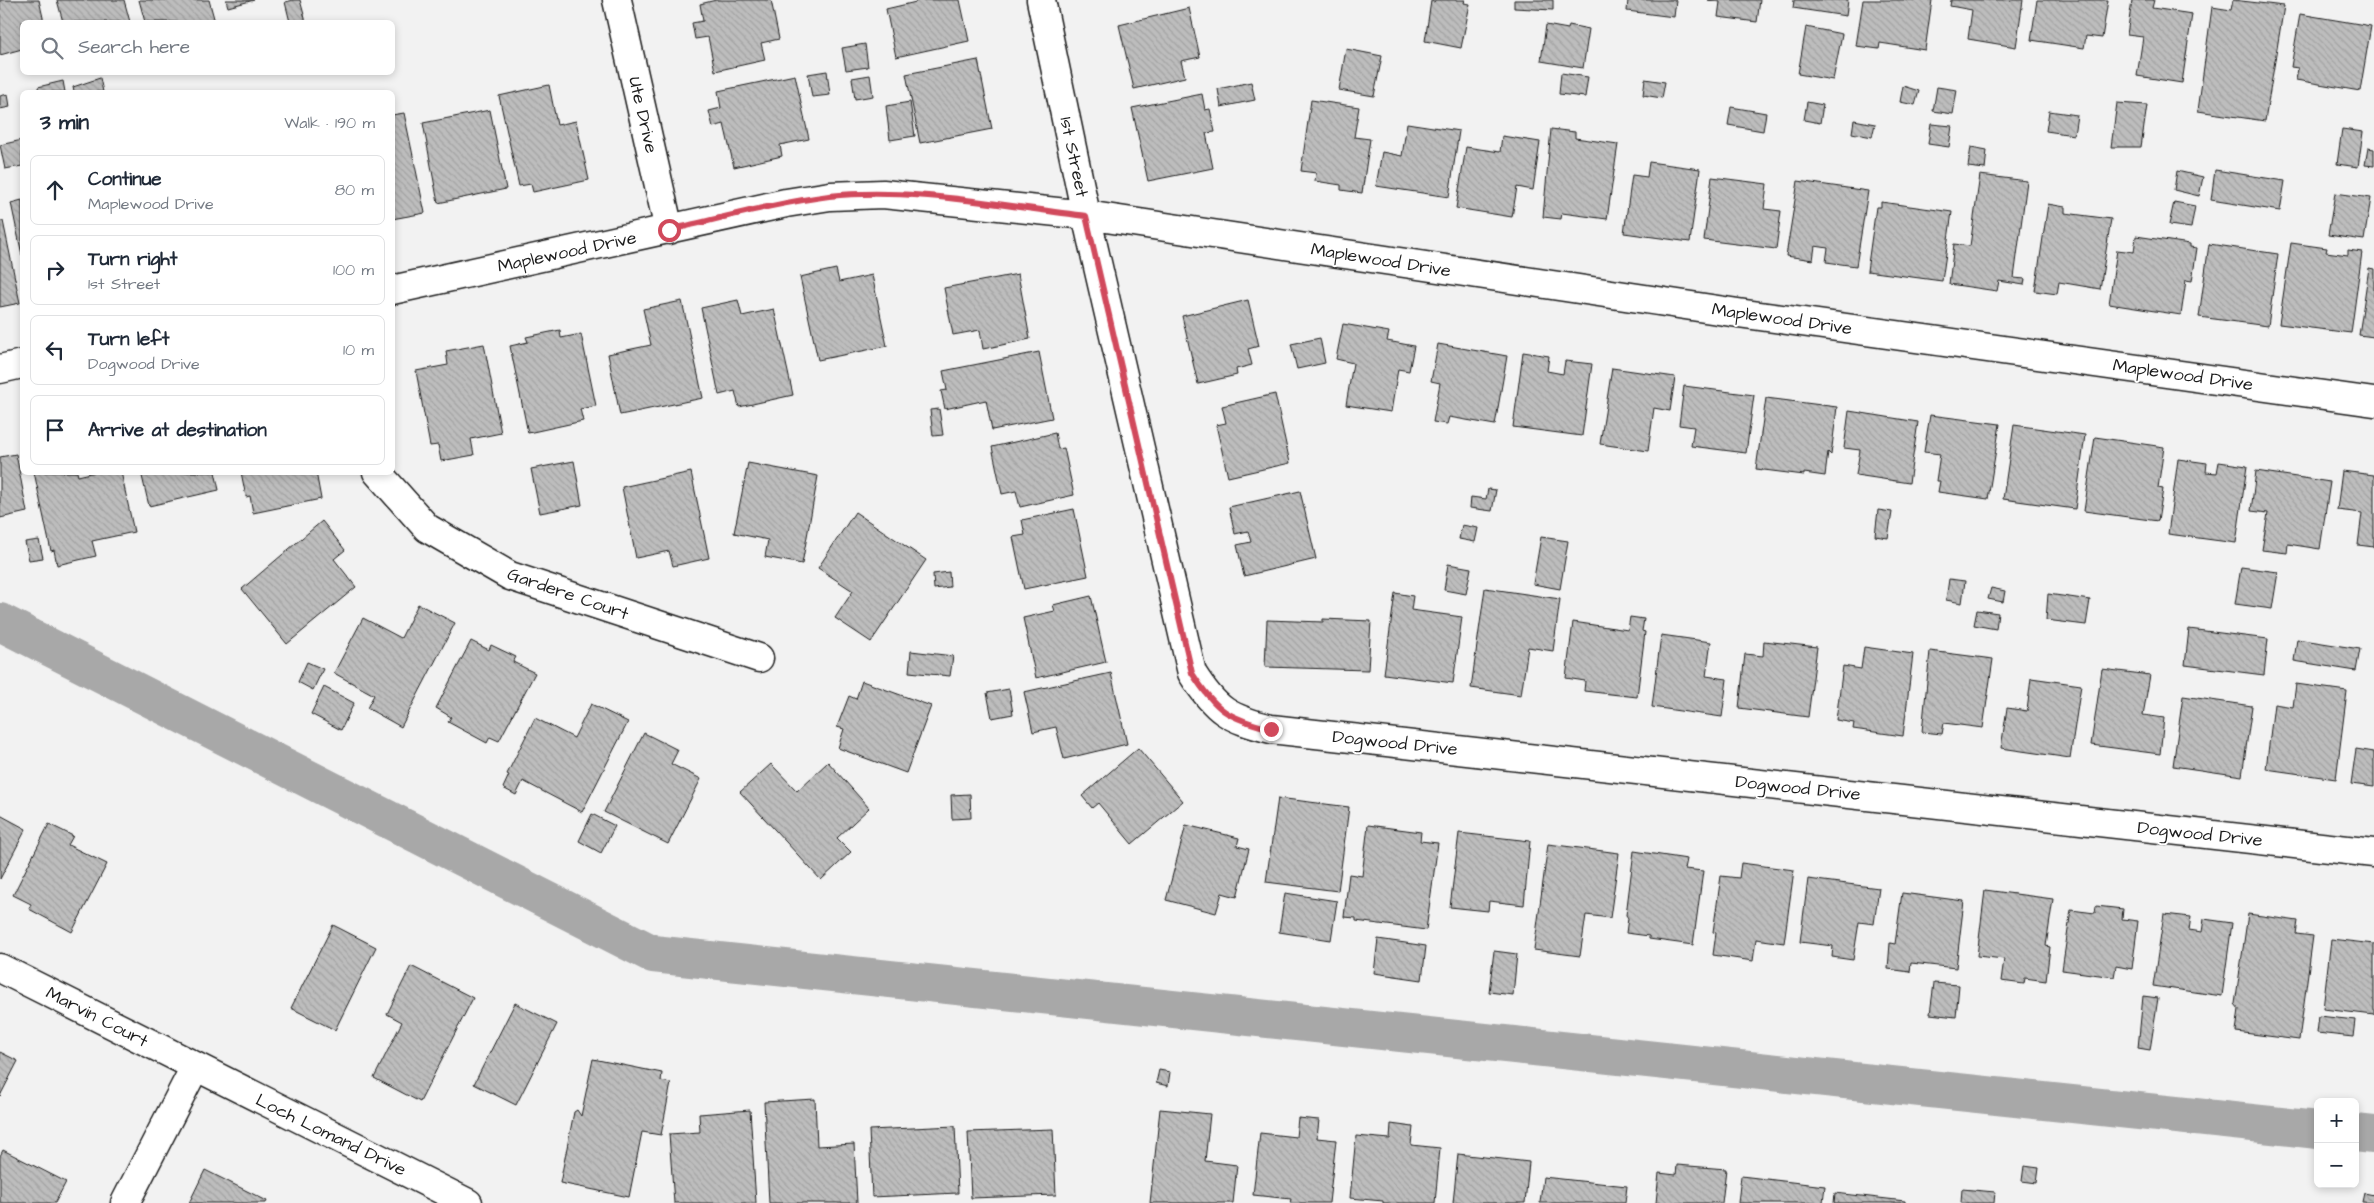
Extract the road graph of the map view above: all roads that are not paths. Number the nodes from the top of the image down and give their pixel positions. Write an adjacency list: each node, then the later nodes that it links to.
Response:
1 (617, 0): 4 (street, Ute Drive)
2 (1041, 0): 3 (street, 1st Street)
3 (1086, 216): 4 (street, Maplewood Drive); 8 (street, Maplewood Drive); 11 (street, 1st Street)
4 (669, 230): 5 (street, Maplewood Drive)
5 (395, 289)
6 (20, 364): 7 (street)
7 (0, 368)
8 (2374, 402)
9 (380, 475): 10 (street, Gardere Court)
10 (759, 658)
11 (1224, 713): 12 (street, Dogwood Drive)
12 (2374, 853)
13 (0, 968): 14 (street, Marvin Court)
14 (195, 1067): 15 (street); 16 (street, Loch Lomand Drive)
15 (125, 1203)
16 (468, 1203)

